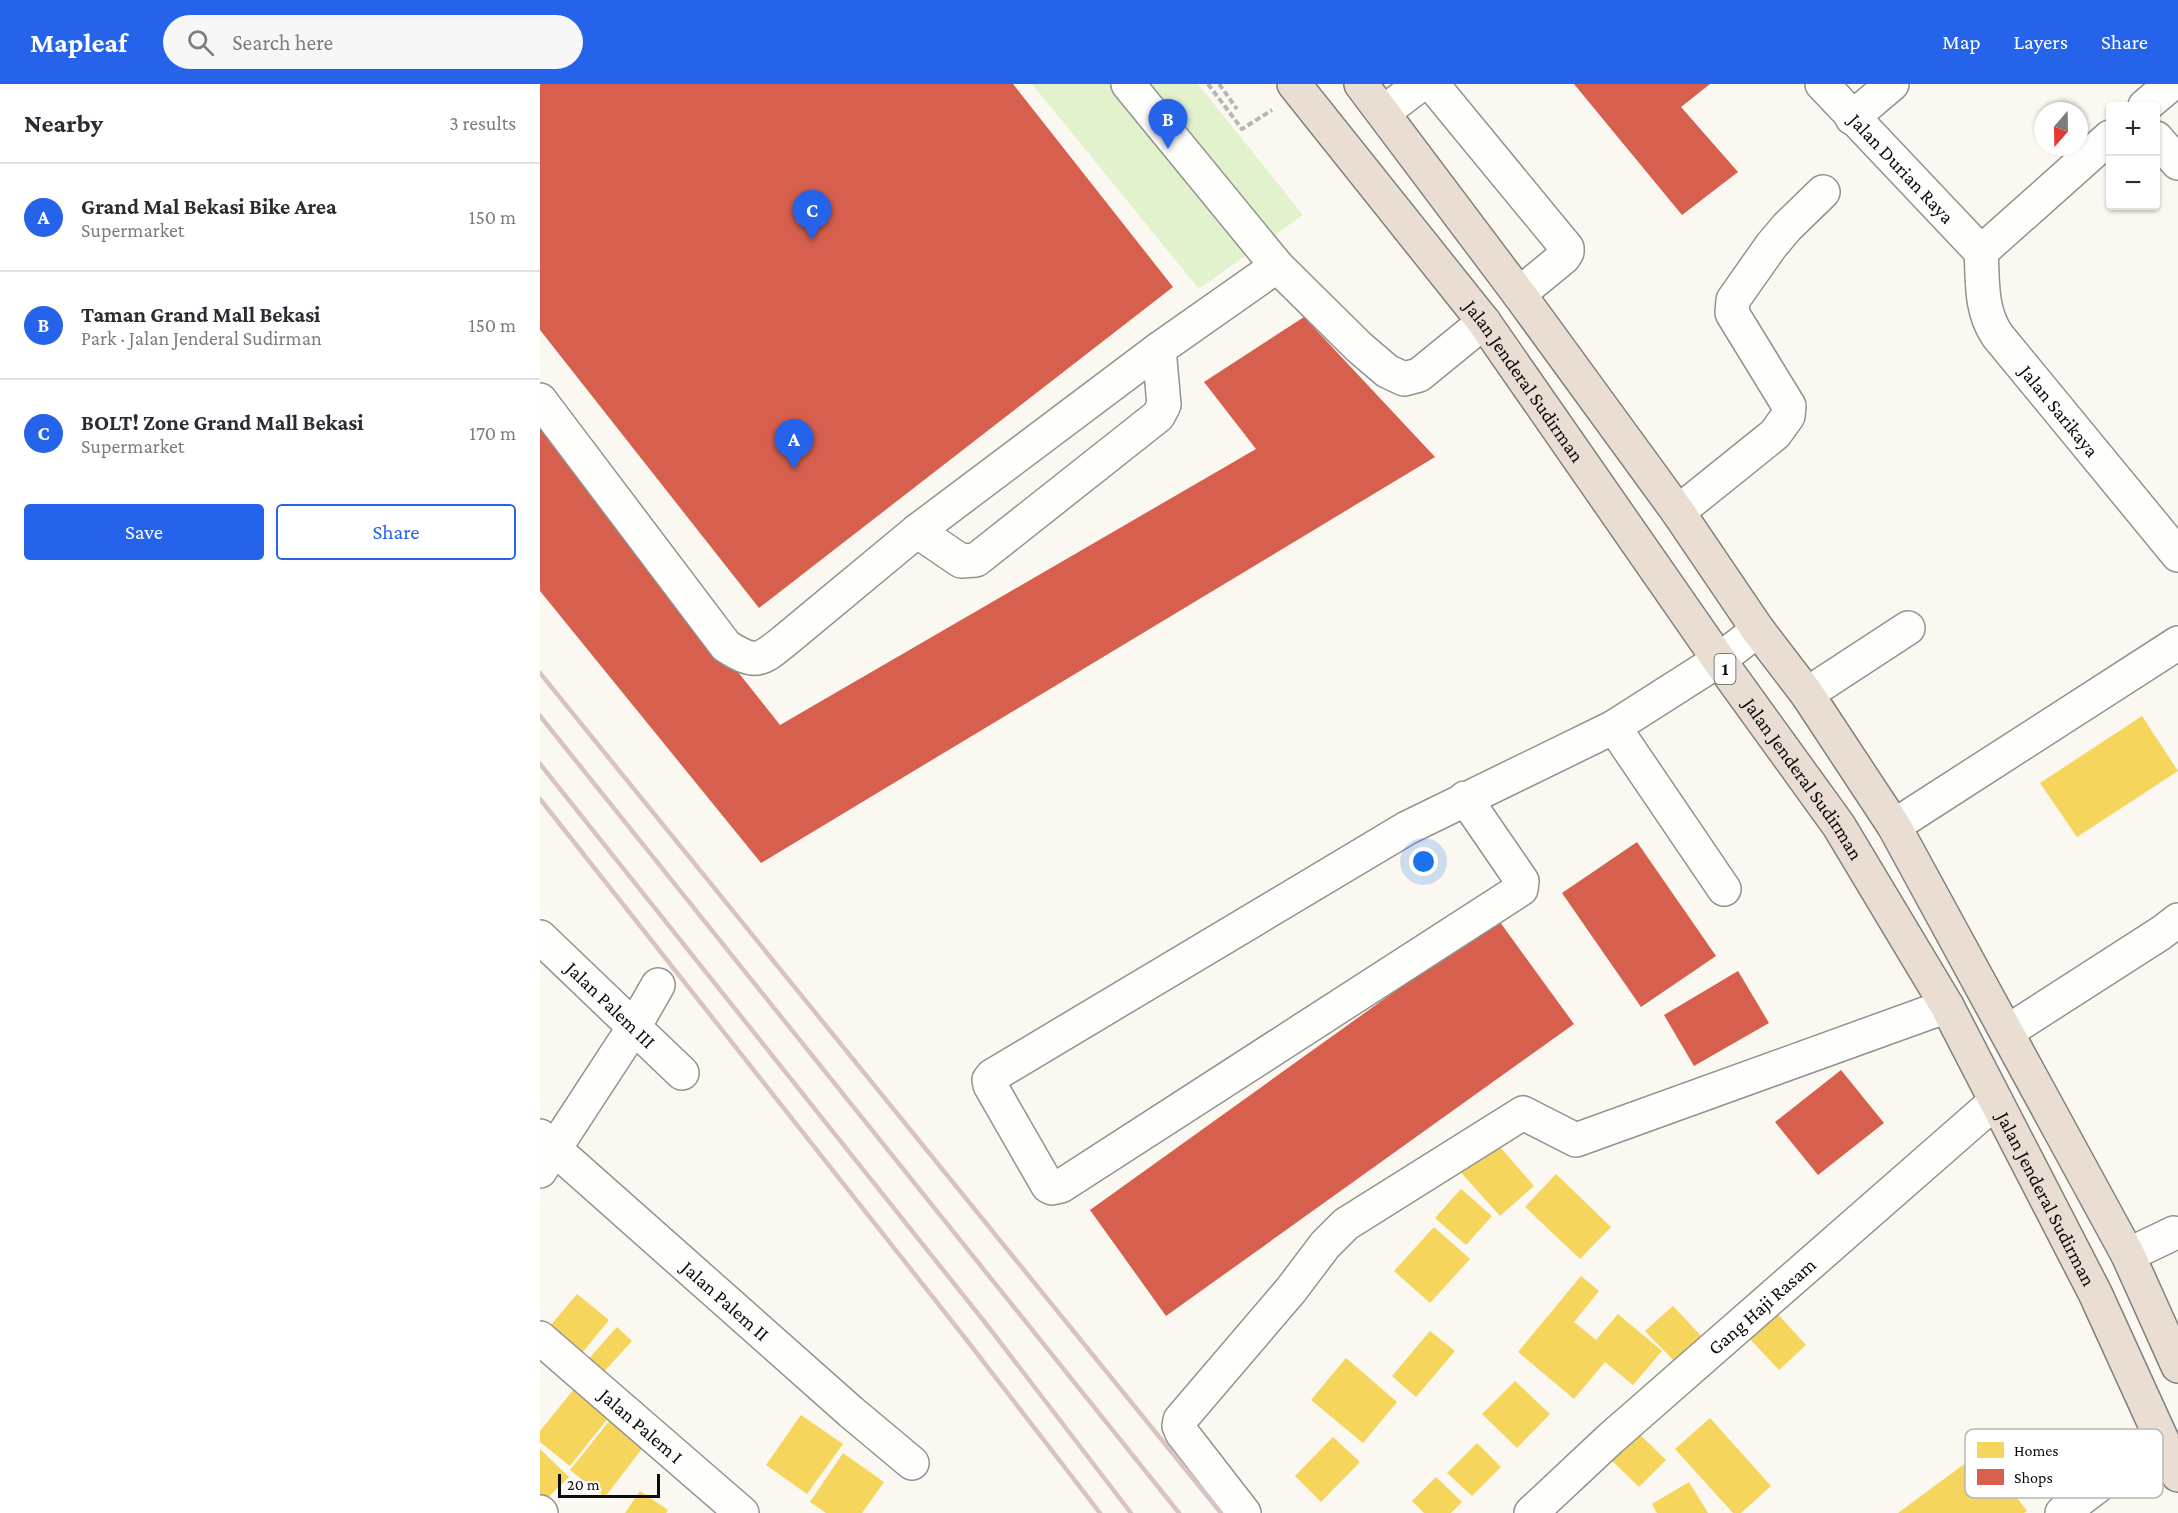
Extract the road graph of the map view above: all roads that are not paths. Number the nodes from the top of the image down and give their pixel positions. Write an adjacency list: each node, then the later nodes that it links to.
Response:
1 (1128, 84): 17 (street)
2 (1294, 84): 19 (highway, Jalan Jenderal Sudirman / 1)
3 (1361, 84): 10 (highway)
4 (1421, 84): 10 (street)
5 (1432, 84): 18 (street)
6 (1822, 84): 11 (street, Jalan Durian Raya)
7 (1892, 84): 11 (street)
8 (2171, 84): 9 (street)
9 (2150, 102)
10 (1384, 112): 18 (highway)
11 (1852, 117): 16 (street, Jalan Durian Raya)
12 (2106, 141): 16 (street)
13 (2160, 143): 14 (street)
14 (2178, 163)
15 (1823, 192): 22 (street)
16 (1982, 252): 24 (street, Jalan Sarikaya)
17 (1277, 266): 19 (street); 20 (street)
18 (1519, 294): 19 (highway); 22 (highway)
19 (1484, 322): 28 (highway, Jalan Jenderal Sudirman / 1)
20 (1160, 349): 23 (street); 23 (street)
21 (540, 400): 23 (street)
22 (1678, 512): 26 (highway)
23 (917, 531)
24 (2178, 555)
25 (1908, 628): 29 (street)
26 (1758, 630): 28 (street); 29 (highway)
27 (2178, 643): 32 (street)
28 (1719, 660): 30 (street); 37 (highway, Jalan Jenderal Sudirman / 1)
29 (1807, 694): 32 (highway)
30 (1614, 728): 31 (street); 33 (street)
31 (1465, 798): 31 (street)
32 (1894, 826): 39 (highway)
33 (1724, 889)
34 (2178, 920): 39 (street)
35 (540, 937): 38 (street, Jalan Palem III)
36 (658, 985): 38 (street)
37 (1947, 1006): 41 (highway, Jalan Jenderal Sudirman / 1); 53 (street)
38 (634, 1027): 40 (street, Jalan Palem III); 42 (street)
39 (2007, 1032): 44 (highway)
40 (682, 1073)
41 (1996, 1101): 47 (highway, Jalan Jenderal Sudirman / 1); 54 (street, Gang Haji Rasam)
42 (545, 1152): 49 (street, Jalan Palem II)
43 (2175, 1233): 44 (street)
44 (2132, 1266): 46 (highway)
45 (540, 1338): 52 (street, Jalan Palem I)
46 (2178, 1366)
47 (2157, 1429)
48 (2163, 1442): 50 (highway, Jalan Jenderal Sudirman / 1)
49 (912, 1463)
50 (2178, 1475)
51 (2082, 1498): 55 (street)
52 (742, 1513)
53 (1244, 1513)
54 (1531, 1513)
55 (2062, 1513)

